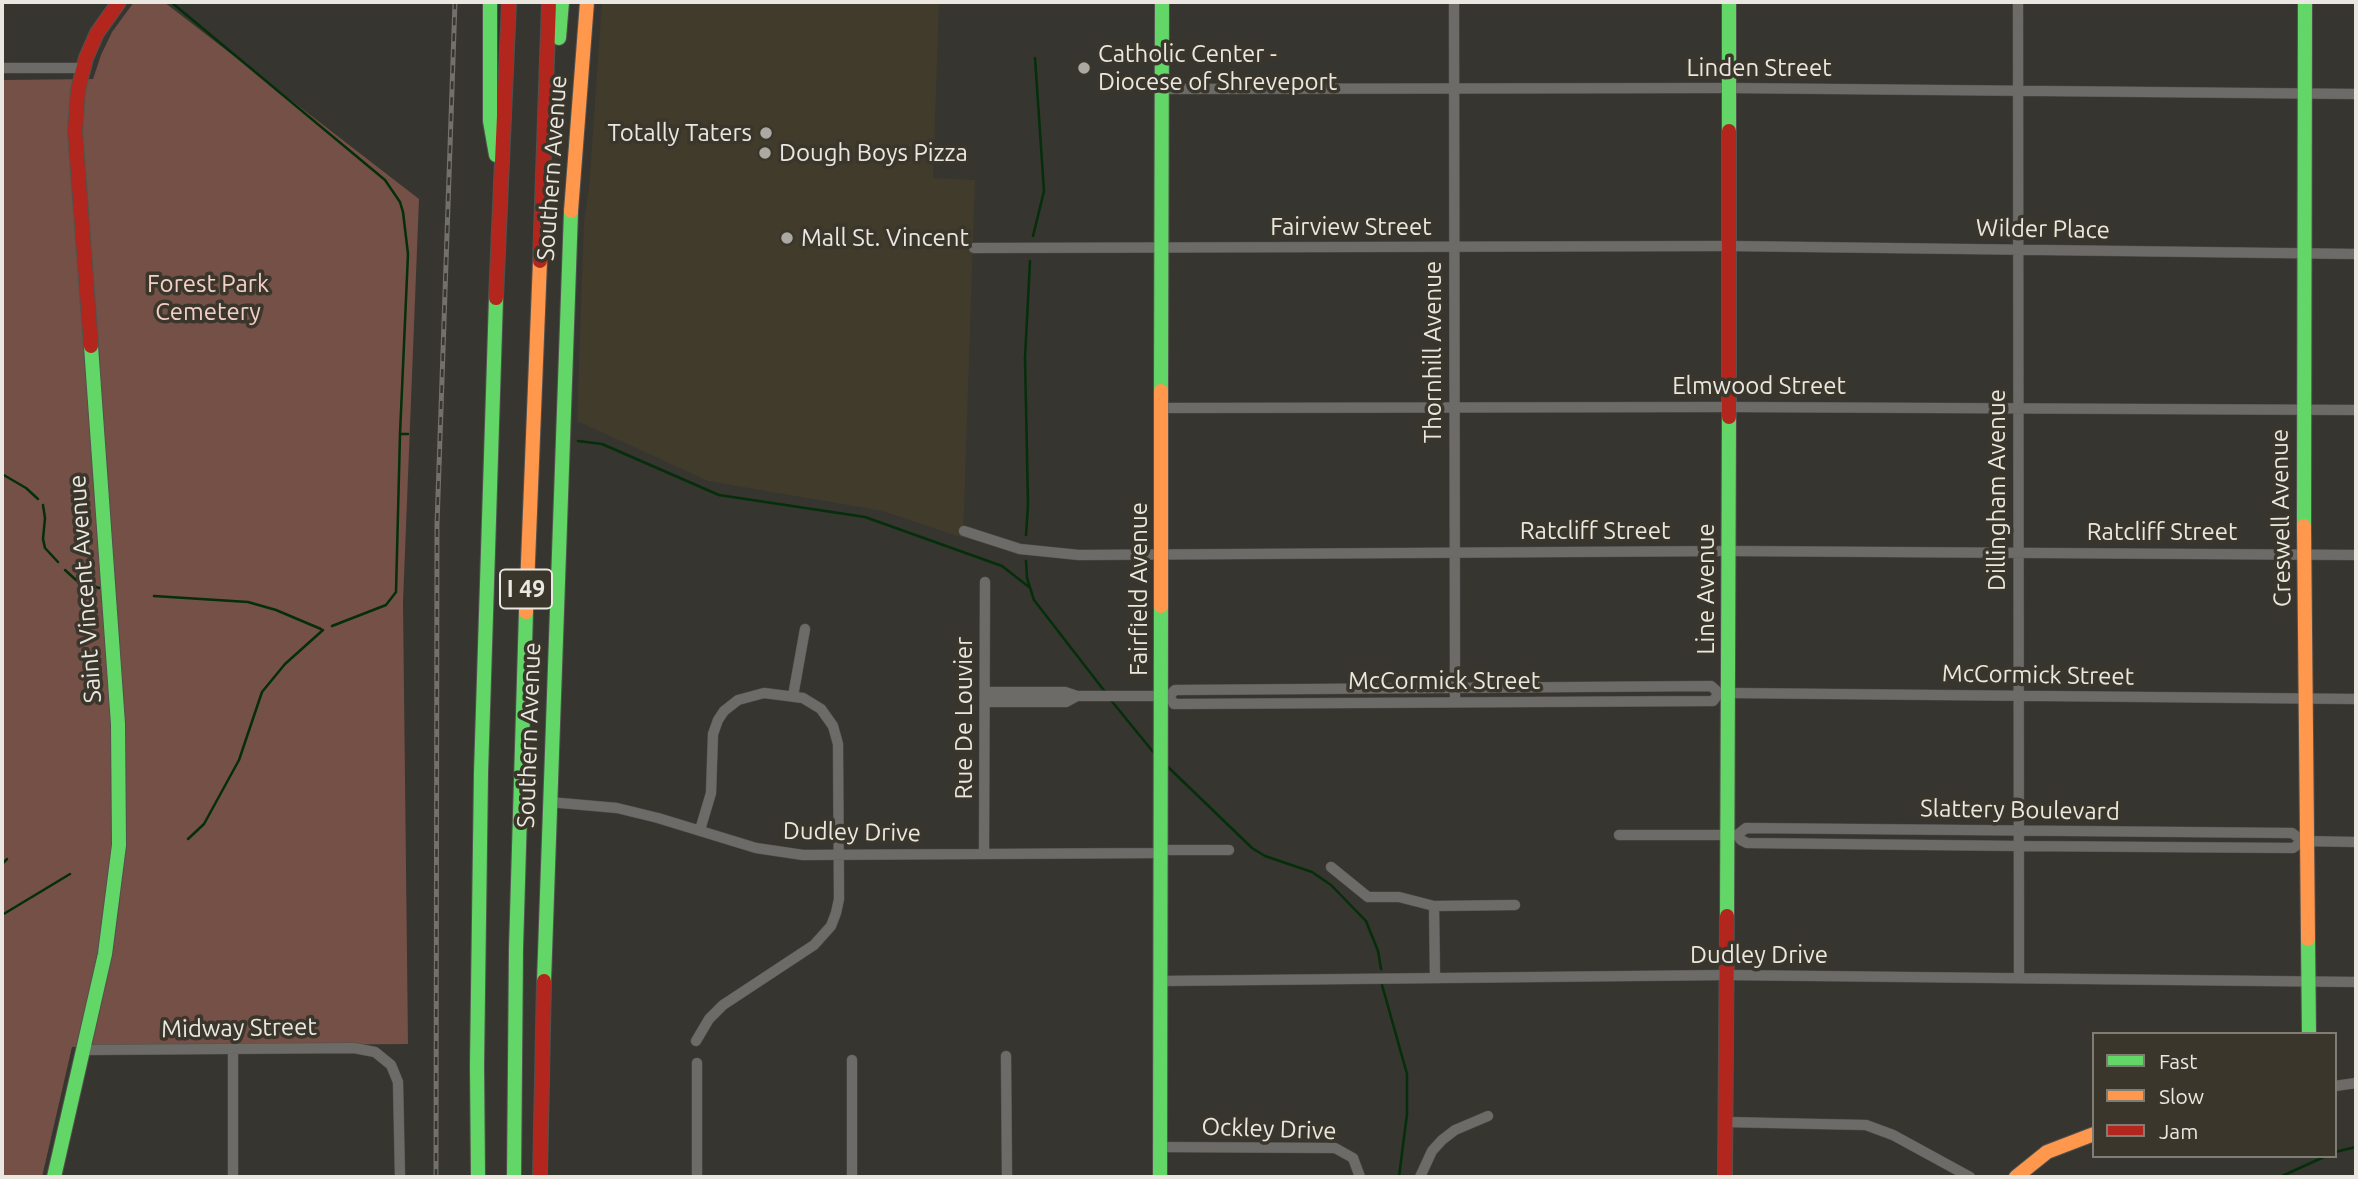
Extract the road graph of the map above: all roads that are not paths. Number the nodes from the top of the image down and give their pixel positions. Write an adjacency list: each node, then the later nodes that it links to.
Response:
1 (119, 2): 13 (main road, Saint Vincent Avenue)
2 (491, 2): 20 (main road)
3 (509, 2): 20 (main road, I 49)
4 (549, 2): 21 (main road, I 49)
5 (562, 2): 21 (main road)
6 (587, 2): 57 (main road, Southern Avenue)
7 (1162, 2): 15 (main road, Fairfield Avenue)
8 (1454, 2): 16 (street, Thornhill Avenue)
9 (1729, 2): 14 (main road, Line Avenue)
10 (2018, 2): 17 (street, Dillingham Avenue)
11 (2305, 2): 18 (main road, Creswell Avenue)
12 (2, 68): 13 (street)
13 (83, 68): 81 (main road, Saint Vincent Avenue)
14 (1729, 88): 16 (street, Linden Street); 17 (street, Linden Street); 22 (main road, Line Avenue)
15 (1162, 89): 16 (street, Linden Street); 24 (main road, Fairfield Avenue)
16 (1454, 89): 25 (street, Thornhill Avenue)
17 (2018, 92): 18 (street, Linden Street); 26 (street, Dillingham Avenue)
18 (2305, 94): 19 (street, Linden Street); 27 (main road, Creswell Avenue)
19 (2356, 94)
20 (502, 196): 94 (main road, I 49)
21 (540, 226): 95 (main road, I 49)
22 (1729, 246): 25 (street, Fairview Street); 26 (street, Wilder Place); 30 (main road, Line Avenue)
23 (974, 248): 24 (street, Fairview Street)
24 (1162, 248): 25 (street, Fairview Street); 31 (main road, Fairfield Avenue)
25 (1455, 248): 29 (street, Thornhill Avenue)
26 (2018, 250): 27 (street, Wilder Place); 32 (street, Dillingham Avenue)
27 (2306, 253): 28 (street, Wilder Place); 33 (main road, Creswell Avenue)
28 (2356, 254)
29 (1454, 407): 30 (street, Elmwood Street); 31 (street, Elmwood Street); 39 (street, Thornhill Avenue)
30 (1729, 407): 32 (street, Elmwood Street); 36 (main road, Line Avenue)
31 (1162, 408): 40 (main road, Fairfield Avenue)
32 (2018, 409): 33 (street, Elmwood Street); 37 (street, Dillingham Avenue)
33 (2303, 409): 34 (street, Elmwood Street); 38 (main road, Creswell Avenue)
34 (2356, 410)
35 (964, 531): 40 (street, Ratcliff Street)
36 (1729, 551): 37 (street, Ratcliff Street); 39 (street, Ratcliff Street); 47 (main road, Line Avenue)
37 (2018, 552): 38 (street, Ratcliff Street); 50 (street, Dillingham Avenue)
38 (2304, 553): 41 (street, Ratcliff Street); 52 (main road, Creswell Avenue)
39 (1454, 554): 40 (street, Ratcliff Street); 45 (street, Thornhill Avenue)
40 (1162, 555): 49 (main road, Fairfield Avenue)
41 (2356, 555)
42 (985, 582): 51 (street, Rue De Louvier)
43 (805, 629): 48 (street)
44 (1592, 687): 45 (street, McCormick Street); 47 (street, McCormick Street); 55 (street)
45 (1455, 688): 46 (street, McCormick Street); 54 (street, Thornhill Avenue)
46 (1304, 689): 49 (street, McCormick Street); 56 (street)
47 (1724, 693): 50 (street, McCormick Street); 55 (street, McCormick Street); 61 (main road, Line Avenue)
48 (793, 696): 58 (street); 68 (street)
49 (1165, 696): 51 (street); 56 (street, McCormick Street); 66 (main road, Fairfield Avenue)
50 (2018, 696): 52 (street, McCormick Street); 59 (street, Dillingham Avenue)
51 (985, 697): 67 (street, Rue De Louvier)
52 (2306, 699): 53 (street, McCormick Street); 62 (main road, Creswell Avenue)
53 (2356, 699)
54 (1455, 702): 55 (street, McCormick Street); 56 (street, McCormick Street)
55 (1592, 702)
56 (1304, 703)
57 (549, 802): 58 (street, Dudley Drive); 96 (main road, Southern Avenue)
58 (700, 830): 68 (street, Dudley Drive)
59 (2019, 831): 61 (street, Slattery Boulevard); 62 (street, Slattery Boulevard); 64 (street, Dillingham Avenue)
60 (1619, 835): 61 (street, Slattery Boulevard)
61 (1732, 835): 64 (street, Slattery Boulevard); 72 (main road, Line Avenue)
62 (2306, 841): 63 (street, Slattery Boulevard); 64 (street, Slattery Boulevard); 76 (main road, Creswell Avenue)
63 (2356, 842)
64 (2019, 846): 74 (street, Dillingham Avenue)
65 (1230, 850): 66 (street, Dudley Drive)
66 (1161, 851): 67 (street, Dudley Drive); 75 (main road, Fairfield Avenue)
67 (984, 854): 68 (street, Dudley Drive)
68 (838, 855): 79 (street)
69 (1331, 867): 71 (street)
70 (1515, 905): 71 (street)
71 (1434, 906): 73 (street)
72 (1726, 975): 73 (street, Dudley Drive); 74 (street, Dudley Drive); 88 (main road, Line Avenue)
73 (1435, 978): 75 (street, Dudley Drive)
74 (2019, 978): 76 (street, Dudley Drive)
75 (1161, 981): 90 (main road, Fairfield Avenue)
76 (2309, 981): 77 (street, Dudley Drive); 78 (main road, Creswell Avenue)
77 (2356, 982)
78 (2309, 1032)
79 (696, 1041)
80 (233, 1049): 81 (street, Midway Street); 92 (street); 93 (street, Midway Street)
81 (83, 1050): 91 (main road, Saint Vincent Avenue)
82 (1006, 1056): 99 (street)
83 (852, 1060): 98 (street)
84 (697, 1063): 97 (street)
85 (2356, 1083): 86 (street)
86 (2337, 1086)
87 (1488, 1116): 102 (street)
88 (1726, 1122): 103 (main road, Line Avenue); 104 (street)
89 (2092, 1134): 105 (main road)
90 (1160, 1147): 100 (main road, Fairfield Avenue); 101 (street, Ockley Drive)
91 (54, 1177)
92 (233, 1177)
93 (400, 1177)
94 (478, 1177)
95 (514, 1177)
96 (540, 1177)
97 (697, 1177)
98 (852, 1177)
99 (1007, 1177)
100 (1160, 1177)
101 (1360, 1177)
102 (1420, 1177)
103 (1725, 1177)
104 (1970, 1177)
105 (2016, 1177)

